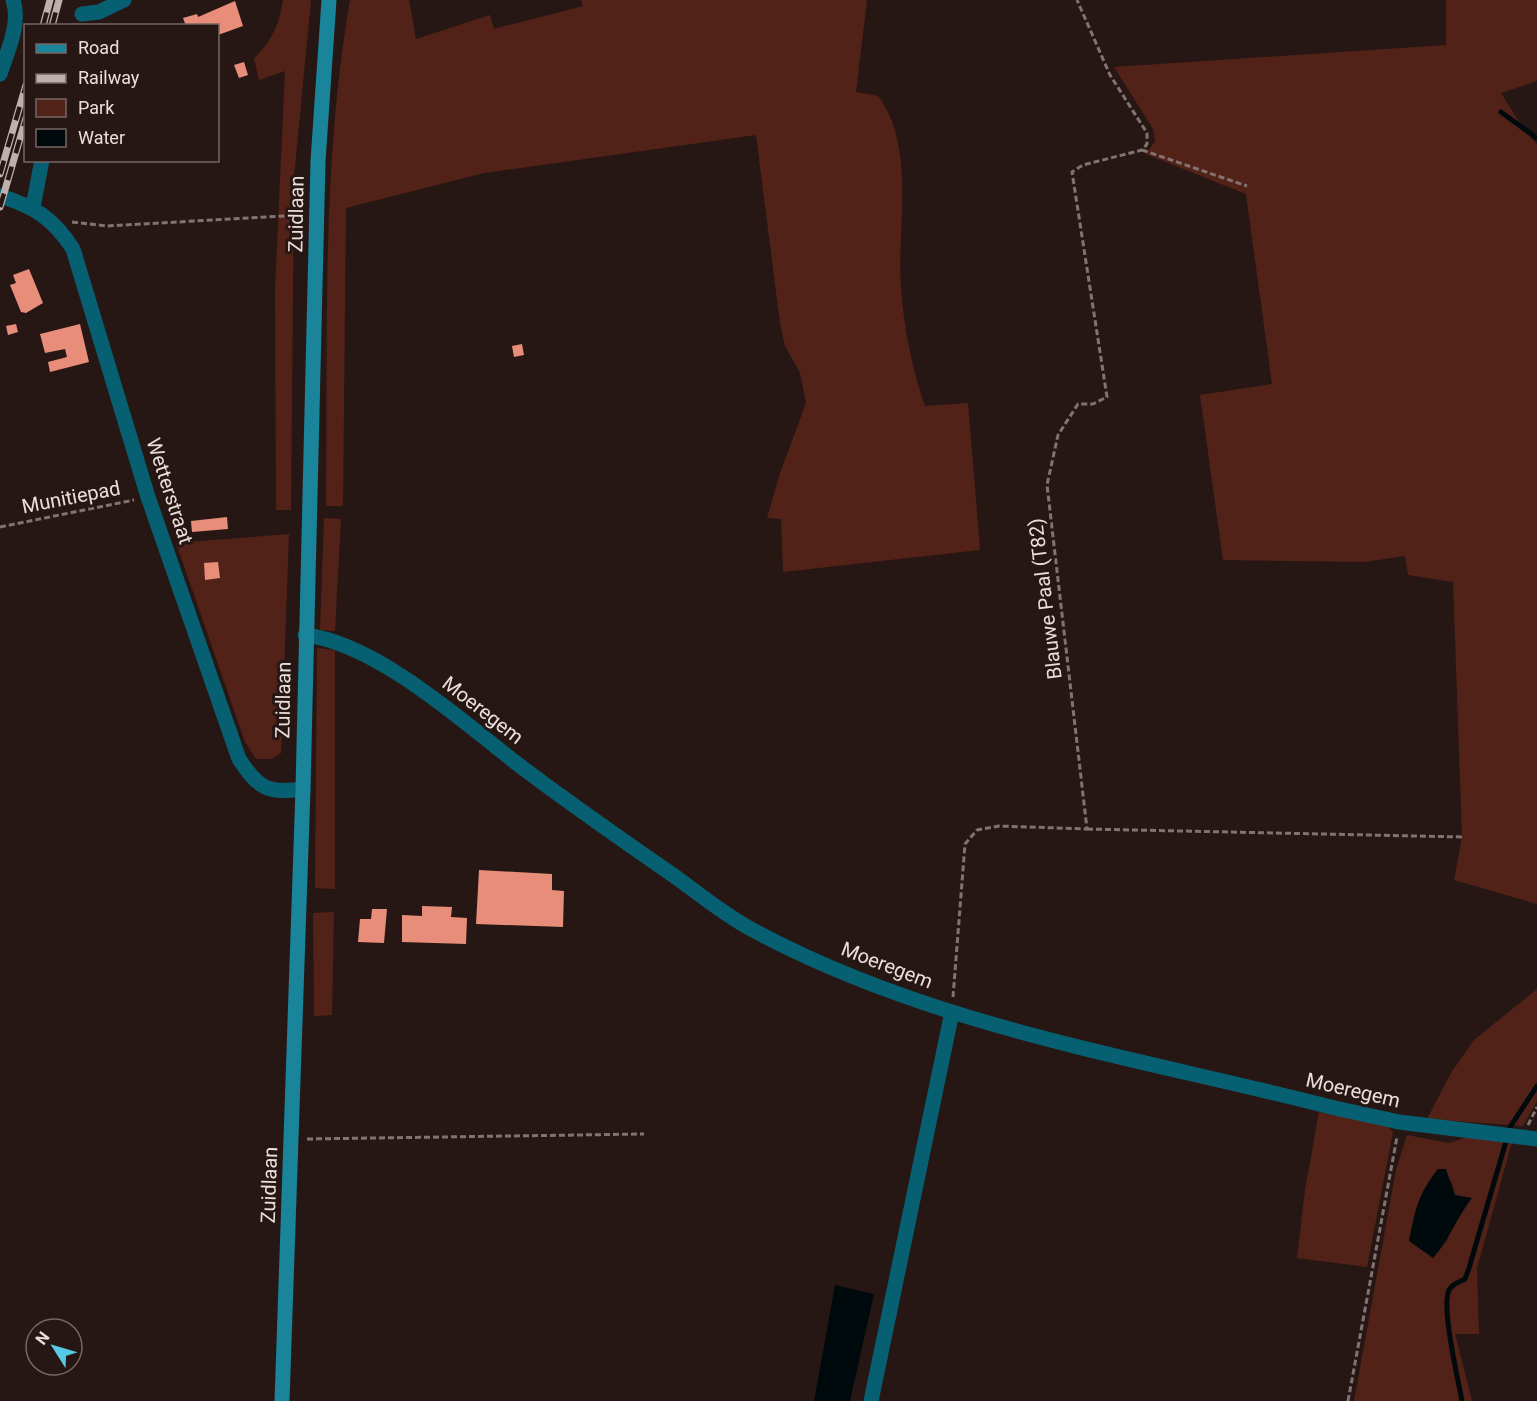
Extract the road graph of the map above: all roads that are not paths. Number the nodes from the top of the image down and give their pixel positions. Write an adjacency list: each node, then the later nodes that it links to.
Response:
1 (124, 0): 4 (street)
2 (329, 0): 9 (main road, Zuidlaan)
3 (15, 3): 5 (street)
4 (82, 13)
5 (0, 75)
6 (42, 162): 8 (street)
7 (0, 196): 8 (street, Wetterstraat)
8 (33, 207): 10 (street, Wetterstraat)
9 (305, 635): 10 (main road, Zuidlaan); 11 (street, Moeregem)
10 (303, 789): 13 (main road, Zuidlaan)
11 (952, 1012): 12 (street, Moeregem); 14 (street)
12 (1537, 1139)
13 (282, 1401)
14 (871, 1401)

